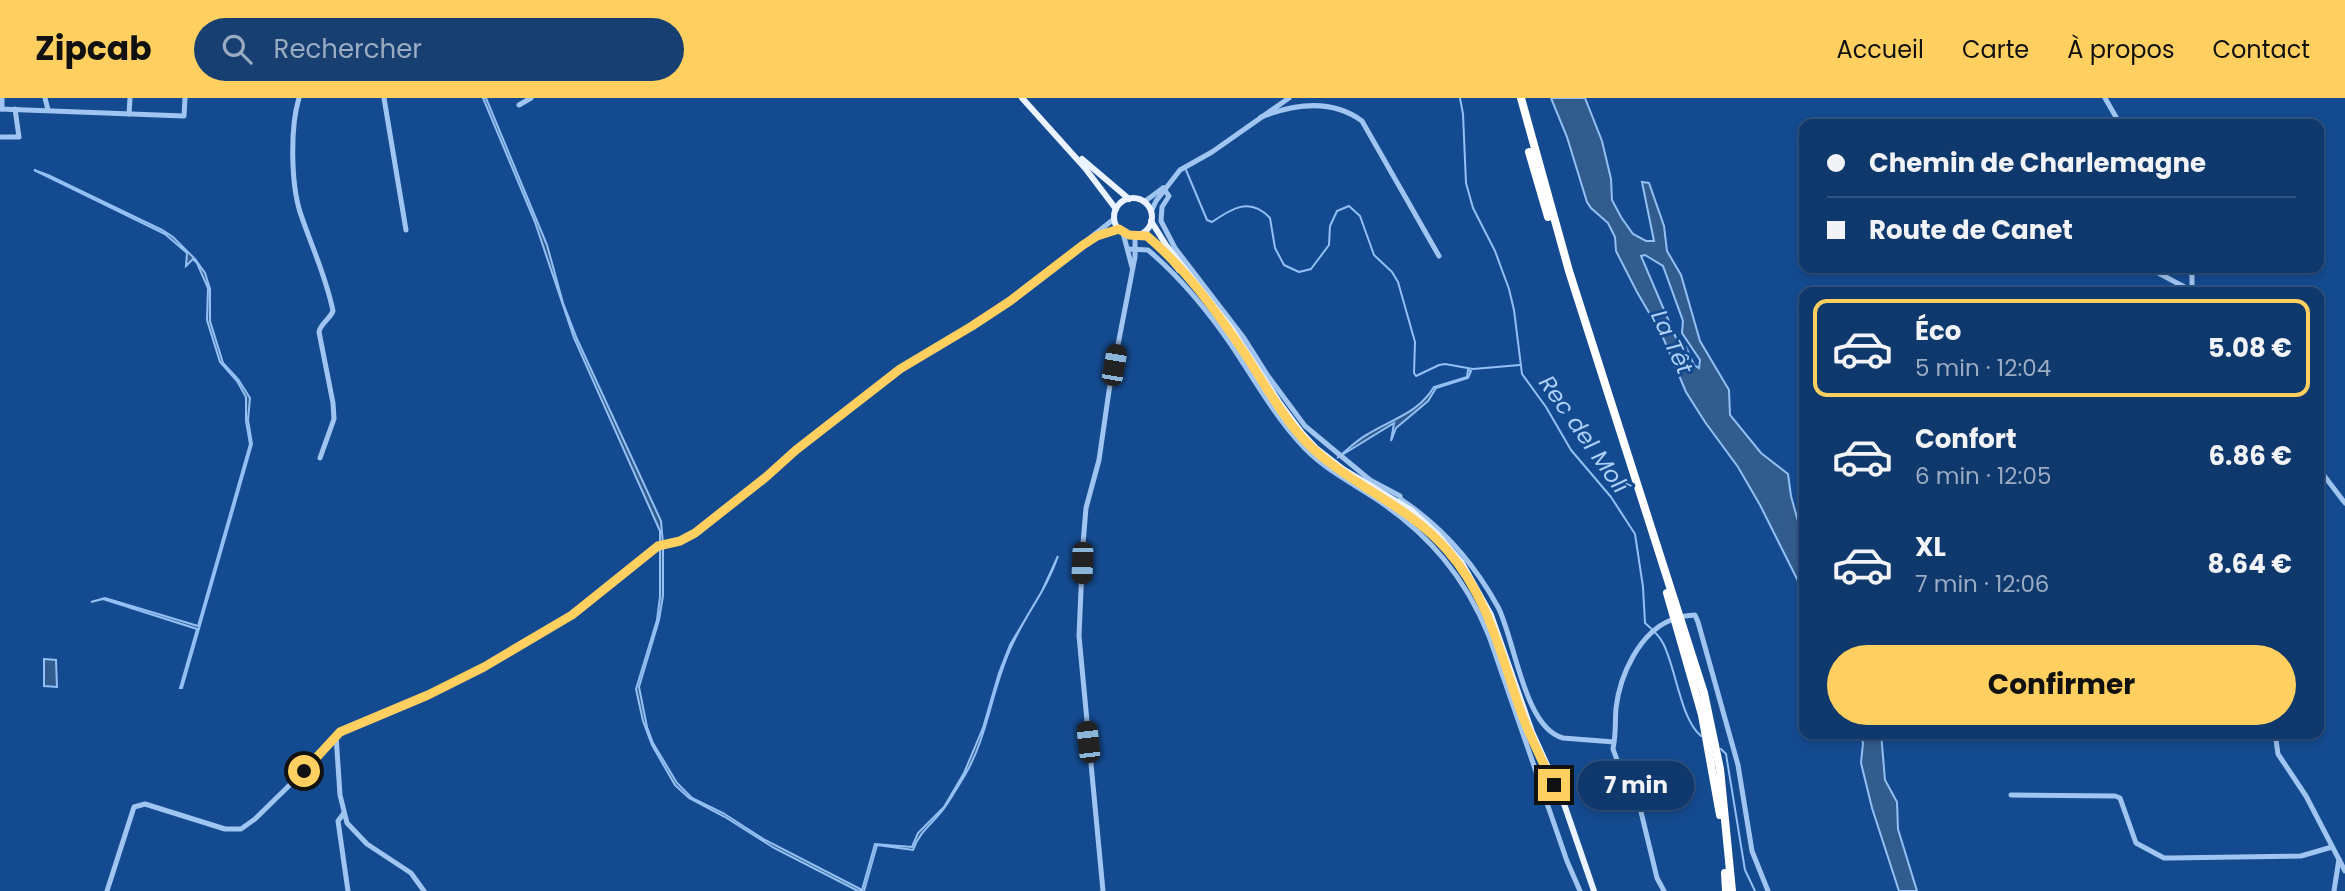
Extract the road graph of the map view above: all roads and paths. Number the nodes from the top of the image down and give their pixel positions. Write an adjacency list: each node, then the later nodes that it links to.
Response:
1 (2, 98): 13 (street)
2 (47, 98): 15 (street)
3 (130, 98): 16 (street)
4 (185, 98): 16 (street)
5 (299, 98): 35 (street)
6 (384, 98): 27 (street)
7 (530, 98): 12 (street)
8 (1023, 98): 21 (main road); 23 (main road)
9 (1289, 98): 17 (street)
10 (1518, 98): 56 (highway); 57 (highway)
11 (2105, 98): 18 (street)
12 (519, 104)
13 (1, 109): 14 (street)
14 (15, 109): 15 (street); 19 (street)
15 (50, 110): 16 (street)
16 (129, 114)
17 (1261, 117): 20 (street); 32 (street)
18 (2117, 119)
19 (0, 137)
20 (1164, 188): 22 (street); 24 (street); 37 (street)
21 (1129, 199): 22 (main road); 23 (main road)
22 (1144, 202): 24 (main road)
23 (1116, 209): 25 (main road)
24 (1151, 212): 26 (main road)
25 (1114, 219): 28 (main road); 30 (street)
26 (1151, 221): 29 (main road); 37 (main road)
27 (406, 230)
28 (1121, 231): 29 (main road); 30 (street); 31 (street)
29 (1137, 235): 31 (street); 54 (main road)
30 (1083, 245): 41 (street)
31 (1131, 250): 52 (street); 53 (street)
32 (1438, 256)
33 (2158, 273): 34 (street)
34 (2185, 287)
35 (320, 458)
36 (2324, 476): 38 (street)
37 (1401, 502): 43 (street); 54 (main road)
38 (2345, 503)
39 (1685, 617): 58 (street)
40 (1671, 620): 43 (street)
41 (336, 735): 45 (street); 49 (street)
42 (2276, 739): 46 (street)
43 (1614, 741): 55 (street)
44 (2011, 795): 46 (street)
45 (344, 813): 50 (street); 51 (street)
46 (2332, 847): 47 (street)
47 (2339, 859): 48 (street); 59 (street)
48 (2345, 871)
49 (107, 891)
50 (348, 891)
51 (424, 891)
52 (1103, 891)
53 (1580, 891)
54 (1592, 891)
55 (1664, 891)
56 (1726, 891)
57 (1732, 891)
58 (1768, 891)
59 (2334, 891)

